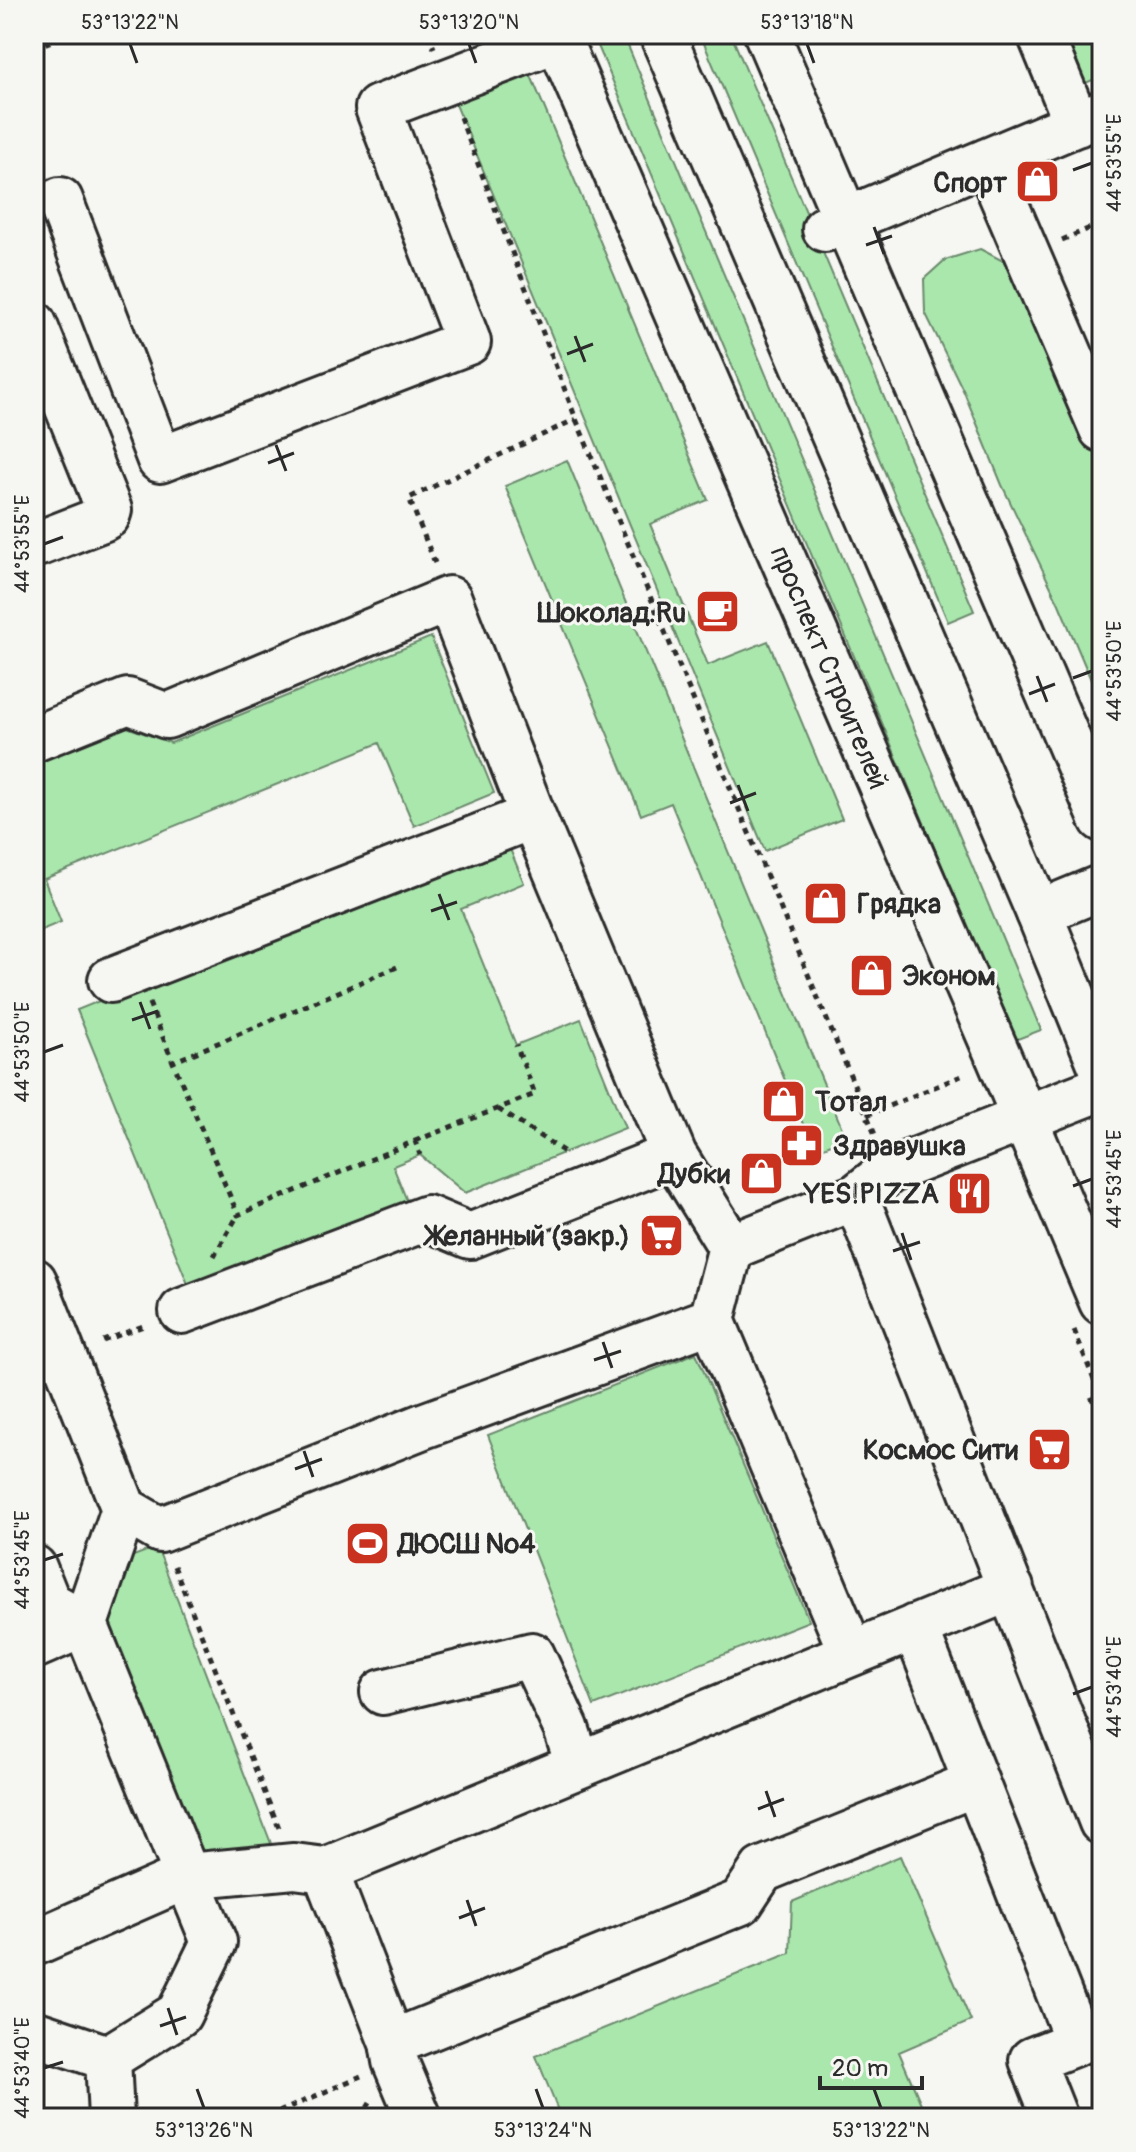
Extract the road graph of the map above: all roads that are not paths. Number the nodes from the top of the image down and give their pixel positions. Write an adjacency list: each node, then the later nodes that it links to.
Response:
1 (662, 34): 16 (main road)
2 (767, 34): 8 (main road)
3 (1040, 34): 5 (main road)
4 (557, 36): 7 (main road); 20 (main road, проспект Строителей)
5 (1089, 119): 6 (main road)
6 (987, 161): 8 (main road); 10 (main road)
7 (60, 200)
8 (835, 225): 14 (main road)
9 (34, 324): 11 (main road)
10 (1102, 429)
11 (34, 543)
12 (34, 739): 13 (main road)
13 (533, 816): 17 (main road); 21 (main road)
14 (1102, 819)
15 (1102, 887): 16 (main road)
16 (1039, 913): 18 (main road)
17 (124, 976)
18 (1102, 1068)
19 (1102, 1088): 20 (main road)
20 (1024, 1118): 22 (main road); 25 (main road, проспект Строителей)
21 (674, 1155): 23 (main road); 26 (main road)
22 (856, 1197): 23 (main road); 30 (main road)
23 (731, 1247): 27 (main road)
24 (34, 1281): 28 (main road)
25 (1102, 1302)
26 (182, 1311)
27 (712, 1320): 28 (main road); 34 (main road)
28 (142, 1520): 31 (main road)
29 (34, 1568): 31 (main road)
30 (1011, 1588): 32 (main road); 38 (main road)
31 (85, 1624): 33 (main road); 40 (main road)
32 (915, 1627): 34 (main road); 37 (main road)
33 (34, 1646)
34 (851, 1652): 36 (main road)
35 (383, 1692): 36 (main road)
36 (578, 1765): 39 (main road)
37 (976, 1783): 43 (main road); 47 (main road)
38 (1102, 1822)
39 (310, 1868): 40 (main road); 43 (main road)
40 (187, 1876): 41 (main road); 44 (main road)
41 (34, 1943)
42 (34, 2033): 44 (main road)
43 (394, 2052): 46 (main road)
44 (108, 2058): 45 (main road)
45 (111, 2118)
46 (419, 2118)
47 (1055, 2118)

